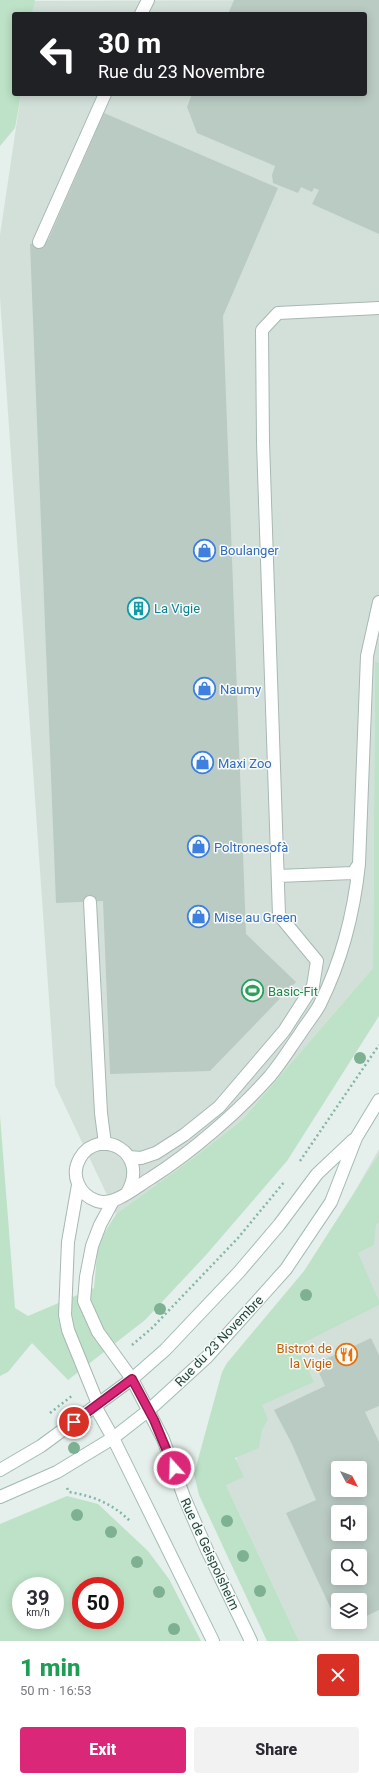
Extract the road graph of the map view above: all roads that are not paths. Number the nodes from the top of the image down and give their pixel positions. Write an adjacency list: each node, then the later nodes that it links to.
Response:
1 (148, 0): 2 (main road)
2 (142, 12)
3 (104, 96): 4 (main road)
4 (40, 242)
5 (379, 308): 8 (main road)
6 (379, 602): 7 (main road)
7 (359, 864): 8 (main road); 15 (main road)
8 (278, 876): 13 (main road)
9 (90, 902): 12 (main road)
10 (379, 1100): 11 (main road, Rue du 23 Novembre)
11 (356, 1138): 17 (main road, Rue du 23 Novembre); 19 (main road, Rue du 23 Novembre)
12 (105, 1144): 13 (main road); 14 (main road)
13 (129, 1157): 15 (main road)
14 (78, 1185): 16 (main road); 18 (main road)
15 (127, 1193): 16 (main road)
16 (113, 1201): 17 (main road, Rue de Geispolsheim)
17 (132, 1379): 18 (main road, Rue du 23 Novembre); 19 (main road, Rue de Geispolsheim)
18 (97, 1405): 20 (main road); 21 (main road, Rue du 23 Novembre)
19 (149, 1410): 20 (main road, Rue du 23 Novembre); 24 (main road, Rue de Geispolsheim)
20 (113, 1438): 22 (main road, Rue du 23 Novembre); 23 (main road)
21 (0, 1470)
22 (0, 1497)
23 (213, 1641)
24 (251, 1641)

